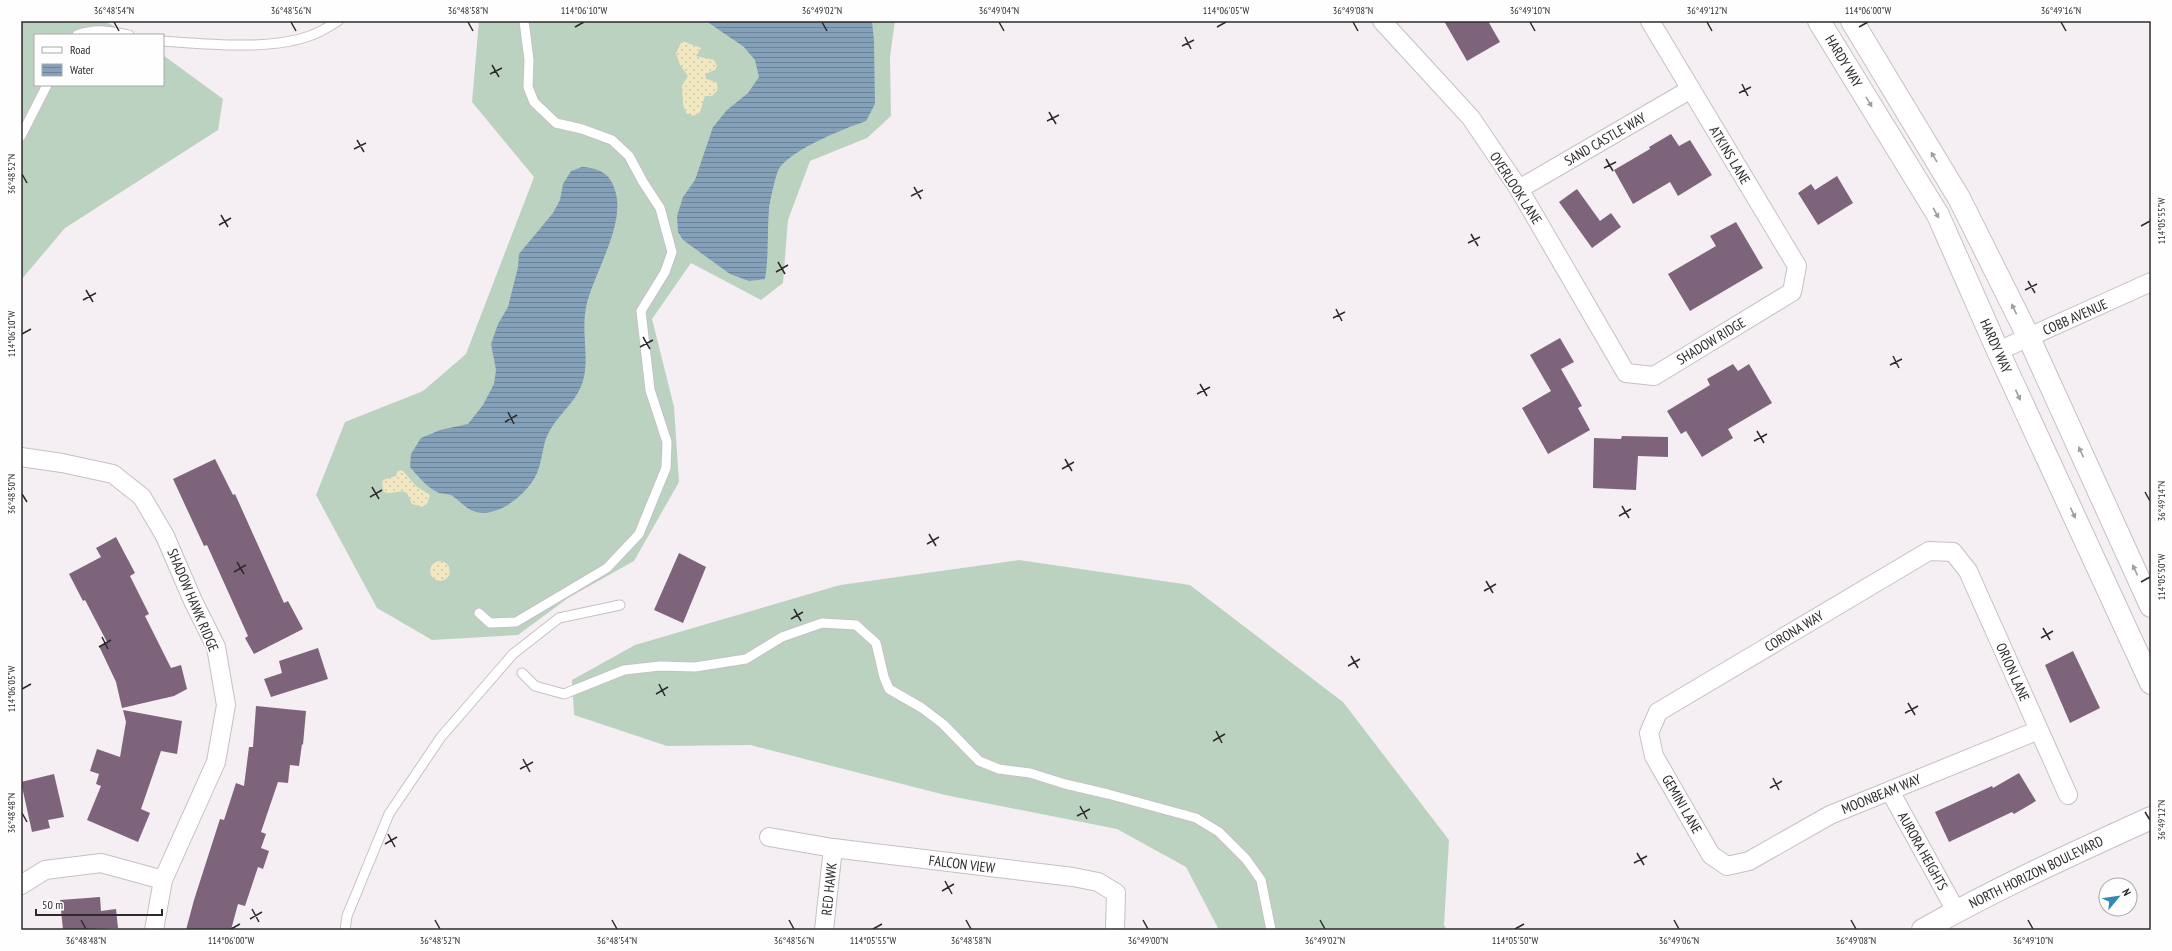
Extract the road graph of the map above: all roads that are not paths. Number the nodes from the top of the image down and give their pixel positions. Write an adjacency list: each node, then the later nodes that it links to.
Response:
1 (338, 21): 9 (lane)
2 (524, 21): 23 (lane)
3 (1382, 21): 13 (street, OVERLOOK LANE)
4 (1650, 21): 11 (street, ATKINS LANE)
5 (1819, 21): 17 (main road, HARDY WAY, one-way to 17)
6 (1852, 21): 16 (main road, HARDY WAY, one-way to 6)
7 (80, 34): 8 (lane)
8 (124, 34)
9 (164, 41)
10 (46, 86): 12 (lane)
11 (1691, 89): 13 (street, SAND CASTLE WAY); 15 (street, ATKINS LANE)
12 (21, 136)
13 (1519, 189): 18 (street, OVERLOOK LANE)
14 (2151, 282): 16 (street, COBB AVENUE)
15 (1792, 292): 18 (street, SHADOW RIDGE)
16 (2029, 338): 17 (street, COBB AVENUE); 22 (main road, HARDY WAY, one-way to 16)
17 (1998, 351): 25 (main road, HARDY WAY, one-way to 25)
18 (1626, 373)
19 (21, 457): 34 (street, SHADOW HAWK RIDGE)
20 (1953, 552): 26 (street, ORION LANE); 27 (street, CORONA WAY)
21 (620, 606): 38 (lane)
22 (2151, 606)
23 (479, 613)
24 (522, 673): 41 (lane)
25 (2151, 683)
26 (2039, 730): 28 (street, MOONBEAM WAY); 29 (street, ORION LANE)
27 (1649, 733): 33 (street, GEMINI LANE)
28 (1890, 791): 33 (street, MOONBEAM WAY); 36 (street, AURORA HEIGHTS)
29 (2068, 795)
30 (2151, 818): 36 (main road, NORTH HORIZON BOULEVARD)
31 (769, 837): 32 (street, FALCON VIEW)
32 (833, 848): 39 (street, RED HAWK); 40 (street, FALCON VIEW)
33 (1727, 866)
34 (163, 880): 35 (street); 37 (street, SHADOW HAWK RIDGE)
35 (21, 885)
36 (1956, 911): 42 (main road, NORTH HORIZON BOULEVARD)
37 (154, 930)
38 (345, 930)
39 (824, 930)
40 (1115, 930)
41 (1271, 930)
42 (1923, 930)

